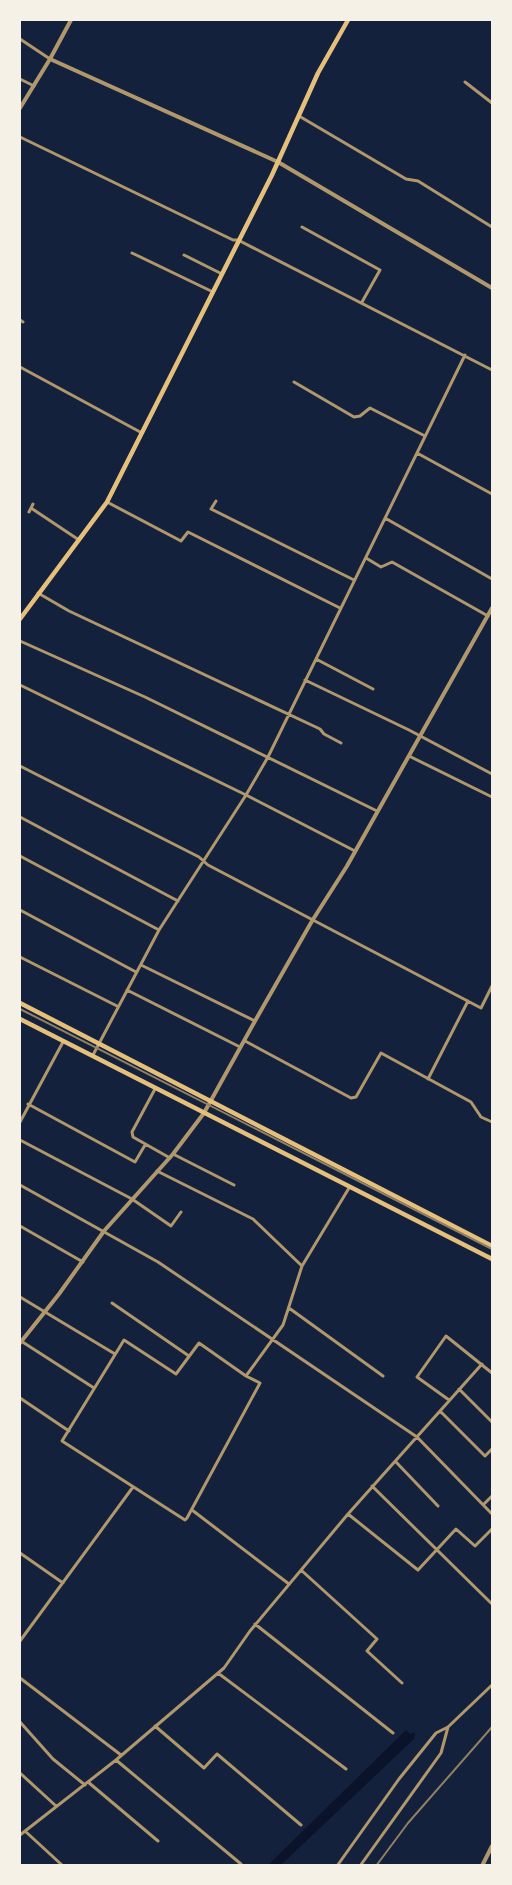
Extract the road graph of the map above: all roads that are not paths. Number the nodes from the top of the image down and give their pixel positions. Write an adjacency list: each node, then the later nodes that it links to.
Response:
1 (71, 20): 4 (street)
2 (348, 20): 10 (main road)
3 (20, 39): 4 (street)
4 (50, 59): 7 (street); 12 (street)
5 (20, 79): 7 (street)
6 (465, 82): 8 (street)
7 (34, 86): 9 (street)
8 (492, 103)
9 (20, 108)
10 (299, 116): 12 (main road); 14 (street)
11 (20, 137): 15 (street)
12 (278, 162): 15 (main road); 19 (street)
13 (302, 227): 21 (street)
14 (492, 227)
15 (238, 240): 18 (main road); 21 (street)
16 (132, 253): 20 (street)
17 (184, 255): 18 (street)
18 (222, 274): 20 (main road)
19 (492, 288)
20 (213, 292): 26 (main road)
21 (362, 302): 22 (street)
22 (465, 355): 24 (street); 27 (street)
23 (20, 367): 26 (street)
24 (492, 370)
25 (294, 382): 27 (street)
26 (142, 433): 31 (main road)
27 (425, 436): 28 (street)
28 (417, 453): 29 (street); 33 (street)
29 (492, 494)
30 (216, 501): 37 (street)
31 (107, 502): 34 (main road); 39 (street)
32 (31, 508): 34 (street)
33 (385, 518): 35 (street); 36 (street)
34 (79, 540): 38 (main road)
35 (365, 558): 37 (street); 41 (street)
36 (492, 579)
37 (354, 580): 39 (street)
38 (38, 593): 42 (main road); 48 (street)
39 (340, 608): 44 (street)
40 (492, 608): 41 (street)
41 (488, 616): 49 (street)
42 (20, 619)
43 (20, 641): 52 (street)
44 (316, 659): 45 (street); 47 (street)
45 (305, 680): 48 (street); 49 (street)
46 (20, 685): 55 (street)
47 (373, 689)
48 (289, 714): 50 (street); 52 (street)
49 (420, 736): 51 (street); 54 (street)
50 (340, 743)
51 (409, 756): 56 (street); 57 (street)
52 (268, 757): 55 (street); 57 (street)
53 (20, 766): 61 (street)
54 (492, 774)
55 (246, 795): 59 (street); 61 (street)
56 (492, 797)
57 (377, 811): 59 (street)
58 (20, 817): 62 (street)
59 (355, 851): 64 (street)
60 (20, 856): 65 (street)
61 (203, 860): 62 (street); 64 (street)
62 (178, 901): 65 (street)
63 (20, 910): 68 (street)
64 (312, 921): 71 (street); 75 (street)
65 (159, 930): 67 (street)
66 (20, 957): 73 (street)
67 (140, 965): 68 (street); 75 (street)
68 (136, 972): 70 (street)
69 (492, 987): 71 (street)
70 (127, 990): 73 (street); 79 (street)
71 (468, 1001): 81 (street)
72 (20, 1004): 78 (main road)
73 (118, 1007): 78 (street)
74 (20, 1019): 76 (main road)
75 (255, 1021): 77 (street)
76 (63, 1041): 80 (main road); 84 (street)
77 (245, 1041): 79 (street); 81 (street)
78 (98, 1044): 80 (street); 83 (main road)
79 (241, 1048): 83 (street)
80 (92, 1057): 82 (main road)
81 (428, 1079): 87 (street)
82 (155, 1089): 85 (main road); 89 (street)
83 (211, 1101): 85 (street); 99 (main road)
84 (28, 1104): 86 (street); 89 (street)
85 (204, 1113): 90 (street); 94 (main road)
86 (20, 1122)
87 (492, 1122)
88 (20, 1140): 95 (street)
89 (145, 1145): 90 (street)
90 (171, 1156): 91 (street); 93 (street)
91 (157, 1171): 95 (street); 102 (street)
92 (20, 1185): 98 (street)
93 (234, 1185)
94 (349, 1188): 100 (main road); 102 (street)
95 (132, 1199): 96 (street); 98 (street)
96 (181, 1212)
97 (20, 1226): 101 (street)
98 (104, 1231): 101 (street); 107 (street)
99 (492, 1244)
100 (492, 1261)
101 (83, 1262): 106 (street)
102 (303, 1266): 105 (street)
103 (20, 1297): 106 (street)
104 (112, 1303): 110 (street)
105 (289, 1308): 107 (street); 114 (street)
106 (46, 1312): 108 (street); 109 (street)
107 (273, 1340): 113 (street); 122 (street)
108 (20, 1342): 115 (street)
109 (115, 1354): 110 (street); 115 (street)
110 (189, 1356): 113 (street)
111 (482, 1364): 112 (street); 116 (street); 118 (street)
112 (492, 1373)
113 (246, 1376): 130 (street)
114 (382, 1376)
115 (94, 1388): 121 (street)
116 (459, 1389): 118 (street); 120 (street)
117 (20, 1398): 121 (street)
118 (449, 1400): 119 (street)
119 (440, 1412): 122 (street); 123 (street)
120 (492, 1422)
121 (69, 1431): 126 (street)
122 (417, 1437): 124 (street); 128 (street)
123 (492, 1449)
124 (395, 1462): 125 (street); 129 (street)
125 (372, 1486): 131 (street); 134 (street)
126 (133, 1487): 130 (street); 137 (street)
127 (492, 1496): 128 (street)
128 (484, 1504): 132 (street)
129 (438, 1506)
130 (192, 1510): 138 (street)
131 (348, 1514): 134 (street); 136 (street)
132 (492, 1514)
133 (492, 1529): 134 (street)
134 (438, 1549): 139 (street)
135 (20, 1553): 137 (street)
136 (301, 1570): 138 (street); 144 (street)
137 (63, 1583): 141 (street)
138 (289, 1584): 140 (street)
139 (492, 1604)
140 (255, 1624): 142 (street); 149 (street)
141 (20, 1641)
142 (218, 1673): 147 (street); 152 (street)
143 (20, 1678): 150 (street)
144 (402, 1683)
145 (492, 1685): 148 (street)
146 (20, 1722): 154 (street)
147 (155, 1726): 150 (street); 156 (street)
148 (448, 1727): 163 (street); 164 (street)
149 (393, 1733)
150 (121, 1755): 151 (street)
151 (116, 1760): 154 (street); 161 (street)
152 (346, 1769)
153 (20, 1773): 155 (street)
154 (86, 1783): 155 (street); 159 (street)
155 (56, 1807): 157 (street)
156 (301, 1825)
157 (25, 1831): 158 (street); 162 (street)
158 (20, 1835)
159 (158, 1840)
160 (492, 1846): 165 (street)
161 (241, 1864)
162 (63, 1866)
163 (337, 1866)
164 (360, 1866)
165 (482, 1866)

